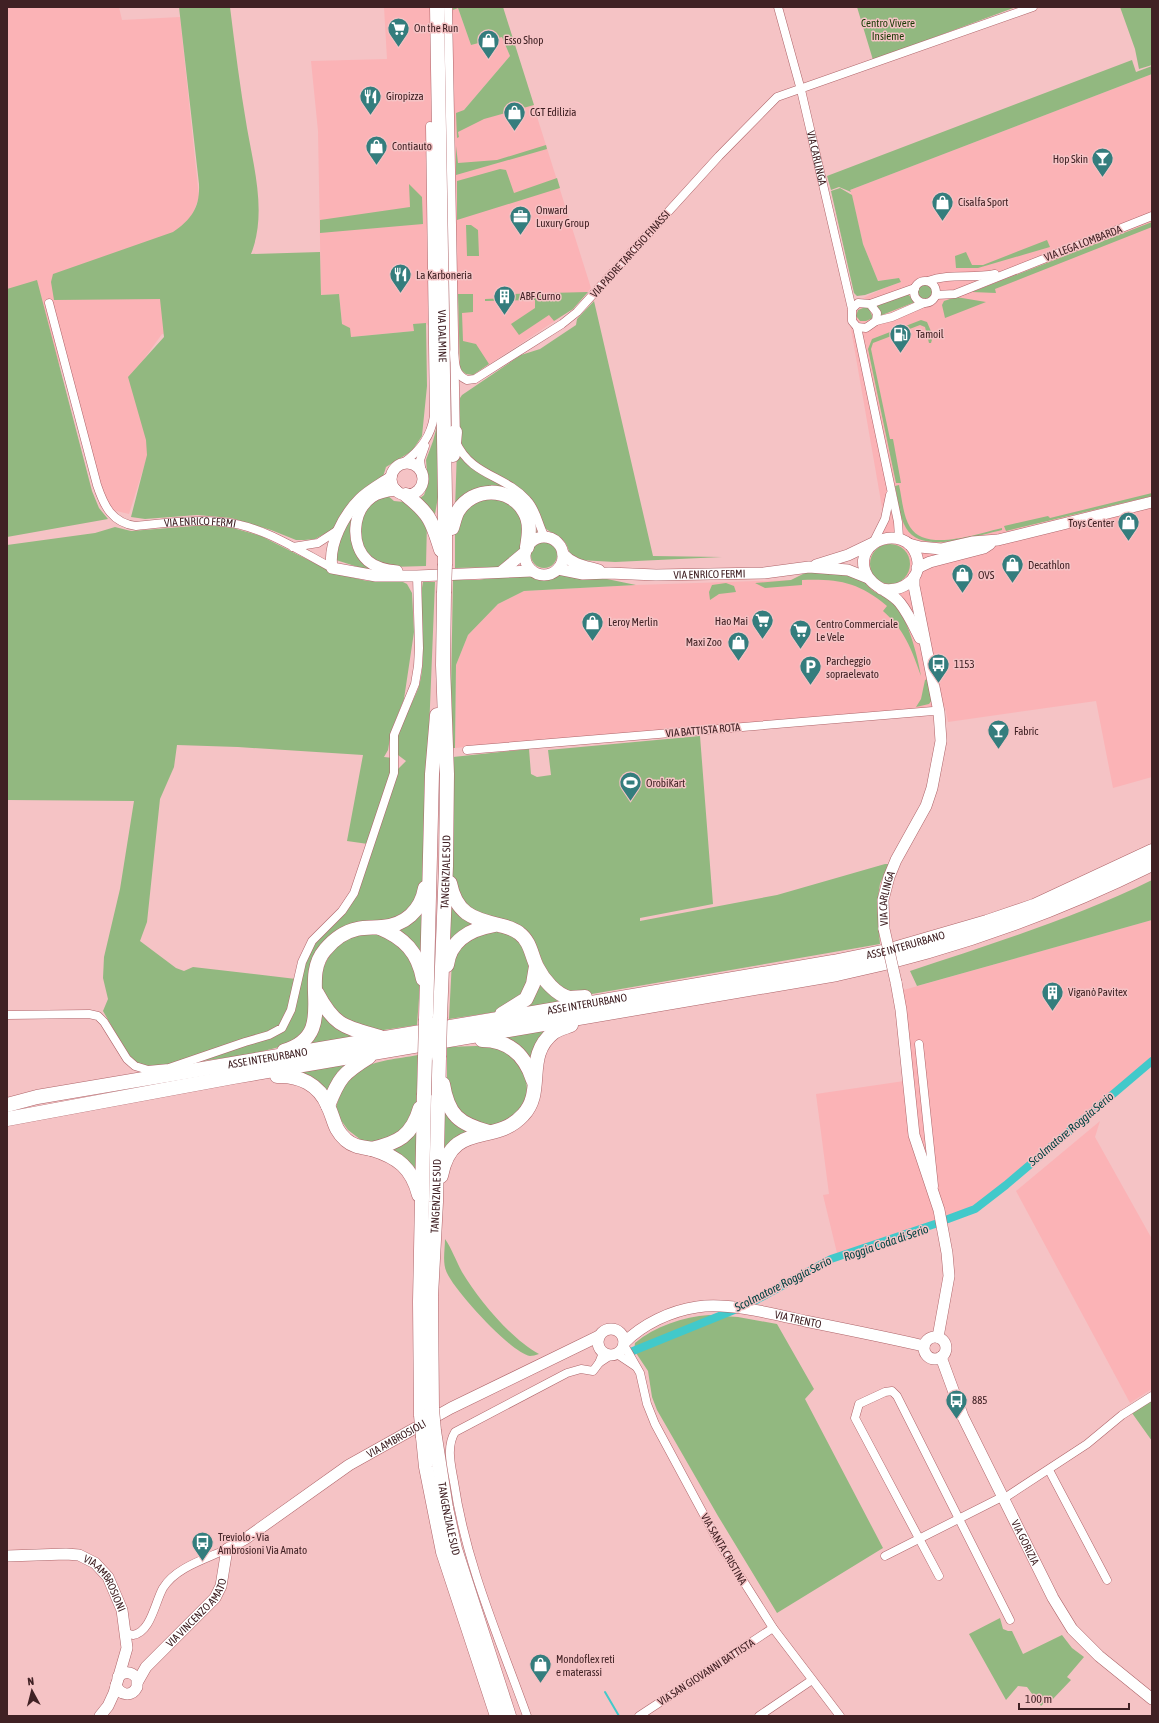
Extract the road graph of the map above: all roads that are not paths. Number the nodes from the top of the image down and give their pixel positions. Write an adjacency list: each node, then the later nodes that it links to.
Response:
1 (428, 7): 7 (highway)
2 (437, 7): 38 (highway, VIA DALMINE)
3 (448, 7): 19 (street)
4 (778, 7): 6 (street, VIA CARLINGA)
5 (1033, 7): 6 (street, VIA PADRE TARCISIO FINASSI)
6 (801, 90): 16 (street, VIA CARLINGA); 19 (street, VIA PADRE TARCISIO FINASSI)
7 (430, 126): 21 (street)
8 (1152, 216): 9 (street, VIA LEGA LOMBARDA)
9 (1013, 270): 10 (street, VIA LEGA LOMBARDA); 12 (street, VIA LEGA LOMBARDA)
10 (928, 281): 11 (street, VIA LEGA LOMBARDA); 12 (street)
11 (915, 288): 14 (street); 15 (street, VIA LEGA LOMBARDA)
12 (936, 295): 14 (street, VIA LEGA LOMBARDA)
13 (49, 303): 34 (street, VIA ENRICO FERMI)
14 (924, 303): 17 (street, VIA LEGA LOMBARDA)
15 (870, 304): 16 (street); 17 (street)
16 (852, 309): 18 (street, VIA CARLINGA)
17 (876, 321): 18 (street)
18 (857, 327): 26 (street, VIA CARLINGA)
19 (454, 353): 20 (street)
20 (455, 432): 29 (highway); 30 (street)
21 (428, 438): 22 (street); 23 (street)
22 (403, 464): 23 (street); 24 (street)
23 (422, 474): 25 (street)
24 (391, 477): 25 (street); 28 (street)
25 (401, 492): 38 (highway); 46 (street)
26 (891, 492): 32 (street, VIA CARLINGA); 33 (street, VIA CARLINGA)
27 (1152, 502): 31 (street)
28 (341, 528): 34 (street); 40 (street)
29 (452, 528): 35 (highway); 38 (highway)
30 (545, 537): 35 (street); 36 (street, VIA ENRICO FERMI)
31 (998, 540): 32 (street); 37 (street)
32 (904, 541): 33 (street); 45 (street, VIA CARLINGA)
33 (873, 543): 39 (street, VIA ENRICO FERMI); 47 (street, VIA CARLINGA)
34 (293, 548): 40 (street, VIA ENRICO FERMI)
35 (526, 549): 42 (street); 43 (street)
36 (563, 554): 41 (street); 44 (street, VIA ENRICO FERMI)
37 (942, 558): 45 (street); 49 (street, VIA CARLINGA)
38 (445, 564): 51 (highway, VIA DALMINE, bridge)
39 (809, 567): 44 (street, VIA ENRICO FERMI); 47 (street, VIA ENRICO FERMI)
40 (332, 568): 46 (street, VIA ENRICO FERMI)
41 (558, 569): 43 (street, VIA ENRICO FERMI); 44 (street, VIA ENRICO FERMI)
42 (502, 571): 43 (street, VIA ENRICO FERMI); 46 (street, VIA ENRICO FERMI)
43 (532, 571)
44 (609, 572)
45 (916, 573): 48 (street); 49 (street, VIA CARLINGA)
46 (417, 576): 63 (street)
47 (868, 578): 48 (street, VIA CARLINGA)
48 (881, 589): 50 (street, VIA CARLINGA)
49 (917, 601): 50 (street, VIA CARLINGA)
50 (926, 650): 52 (street, VIA CARLINGA)
51 (442, 665): 54 (highway, TANGENZIALE SUD); 57 (highway, TANGENZIALE SUD)
52 (939, 712): 53 (street, VIA BATTISTA ROTA); 80 (street, VIA CARLINGA, bridge)
53 (467, 750)
54 (430, 847): 59 (highway); 65 (highway, TANGENZIALE SUD)
55 (1152, 851): 62 (highway, ASSE INTERURBANO)
56 (1152, 864): 64 (highway, ASSE INTERURBANO)
57 (446, 866): 58 (highway); 65 (highway, TANGENZIALE SUD)
58 (498, 925): 60 (highway); 65 (highway)
59 (380, 928): 61 (highway); 65 (highway)
60 (536, 966): 62 (highway); 66 (highway)
61 (316, 990): 67 (highway); 72 (highway)
62 (594, 1002): 66 (highway, ASSE INTERURBANO)
63 (7, 1015)
64 (588, 1016): 68 (highway, ASSE INTERURBANO); 73 (highway)
65 (433, 1018): 71 (highway, TANGENZIALE SUD, bridge); 74 (highway, TANGENZIALE SUD, bridge)
66 (495, 1019): 67 (highway, ASSE INTERURBANO)
67 (384, 1038): 72 (highway, ASSE INTERURBANO)
68 (449, 1041): 70 (highway, ASSE INTERURBANO); 73 (highway)
69 (919, 1044): 80 (street)
70 (374, 1053): 72 (highway, ASSE INTERURBANO); 76 (highway)
71 (439, 1058): 78 (highway); 81 (highway, TANGENZIALE SUD)
72 (232, 1071): 75 (highway, ASSE INTERURBANO); 76 (highway); 77 (highway, ASSE INTERURBANO)
73 (534, 1084): 78 (highway)
74 (424, 1095): 79 (highway); 82 (highway, TANGENZIALE SUD)
75 (7, 1105)
76 (328, 1106): 79 (highway)
77 (7, 1119)
78 (489, 1132): 81 (highway)
79 (371, 1149): 82 (highway)
80 (934, 1195): 86 (street, VIA CARLINGA)
81 (436, 1202): 92 (highway, TANGENZIALE SUD)
82 (422, 1209): 92 (highway, TANGENZIALE SUD)
83 (649, 1324): 84 (street, VIA TRENTO); 87 (street, VIA TRENTO); 89 (street, VIA TRENTO)
84 (618, 1331): 85 (street, VIA TRENTO); 89 (street)
85 (599, 1336): 88 (street, VIA AMBROSIOLI); 89 (street)
86 (938, 1337): 87 (street); 90 (street, VIA GORIZIA)
87 (924, 1346): 90 (street)
88 (577, 1347): 89 (street); 98 (street, VIA AMBROSIOLI)
89 (613, 1350): 105 (street, VIA SANTA CRISTINA); 116 (street)
90 (941, 1357): 95 (street, VIA GORIZIA)
91 (1152, 1396): 94 (street)
92 (426, 1412): 93 (highway, TANGENZIALE SUD, bridge)
93 (429, 1434): 103 (highway, TANGENZIALE SUD); 113 (highway, TANGENZIALE SUD)
94 (1049, 1470): 95 (street); 102 (street)
95 (1002, 1498): 96 (street); 110 (street, VIA GORIZIA)
96 (959, 1518): 97 (street); 97 (street); 104 (street)
97 (920, 1539): 100 (street); 101 (street)
98 (227, 1549): 106 (street); 107 (street, VIA VINCENZO AMATO)
99 (7, 1556): 106 (street, VIA AMBROSIONI)
100 (885, 1556)
101 (939, 1576)
102 (1107, 1580)
103 (471, 1600): 114 (highway, TANGENZIALE SUD); 115 (highway)
104 (1010, 1620)
105 (773, 1628): 108 (street, VIA SANTA CRISTINA); 117 (street, VIA SAN GIOVANNI BATTISTA)
106 (126, 1633): 107 (street, VIA AMBROSIONI)
107 (126, 1675): 109 (street); 109 (street, VIA VINCENZO AMATO); 111 (street, VIA VINCENZO AMATO)
108 (812, 1680): 118 (street); 119 (street, VIA SANTA CRISTINA)
109 (127, 1694): 111 (street, VIA VINCENZO AMATO)
110 (1152, 1699)
111 (108, 1706): 112 (street, VIA VINCENZO AMATO)
112 (100, 1716)
113 (497, 1716)
114 (509, 1716)
115 (515, 1716)
116 (527, 1716)
117 (639, 1716)
118 (759, 1716)
119 (840, 1716)

